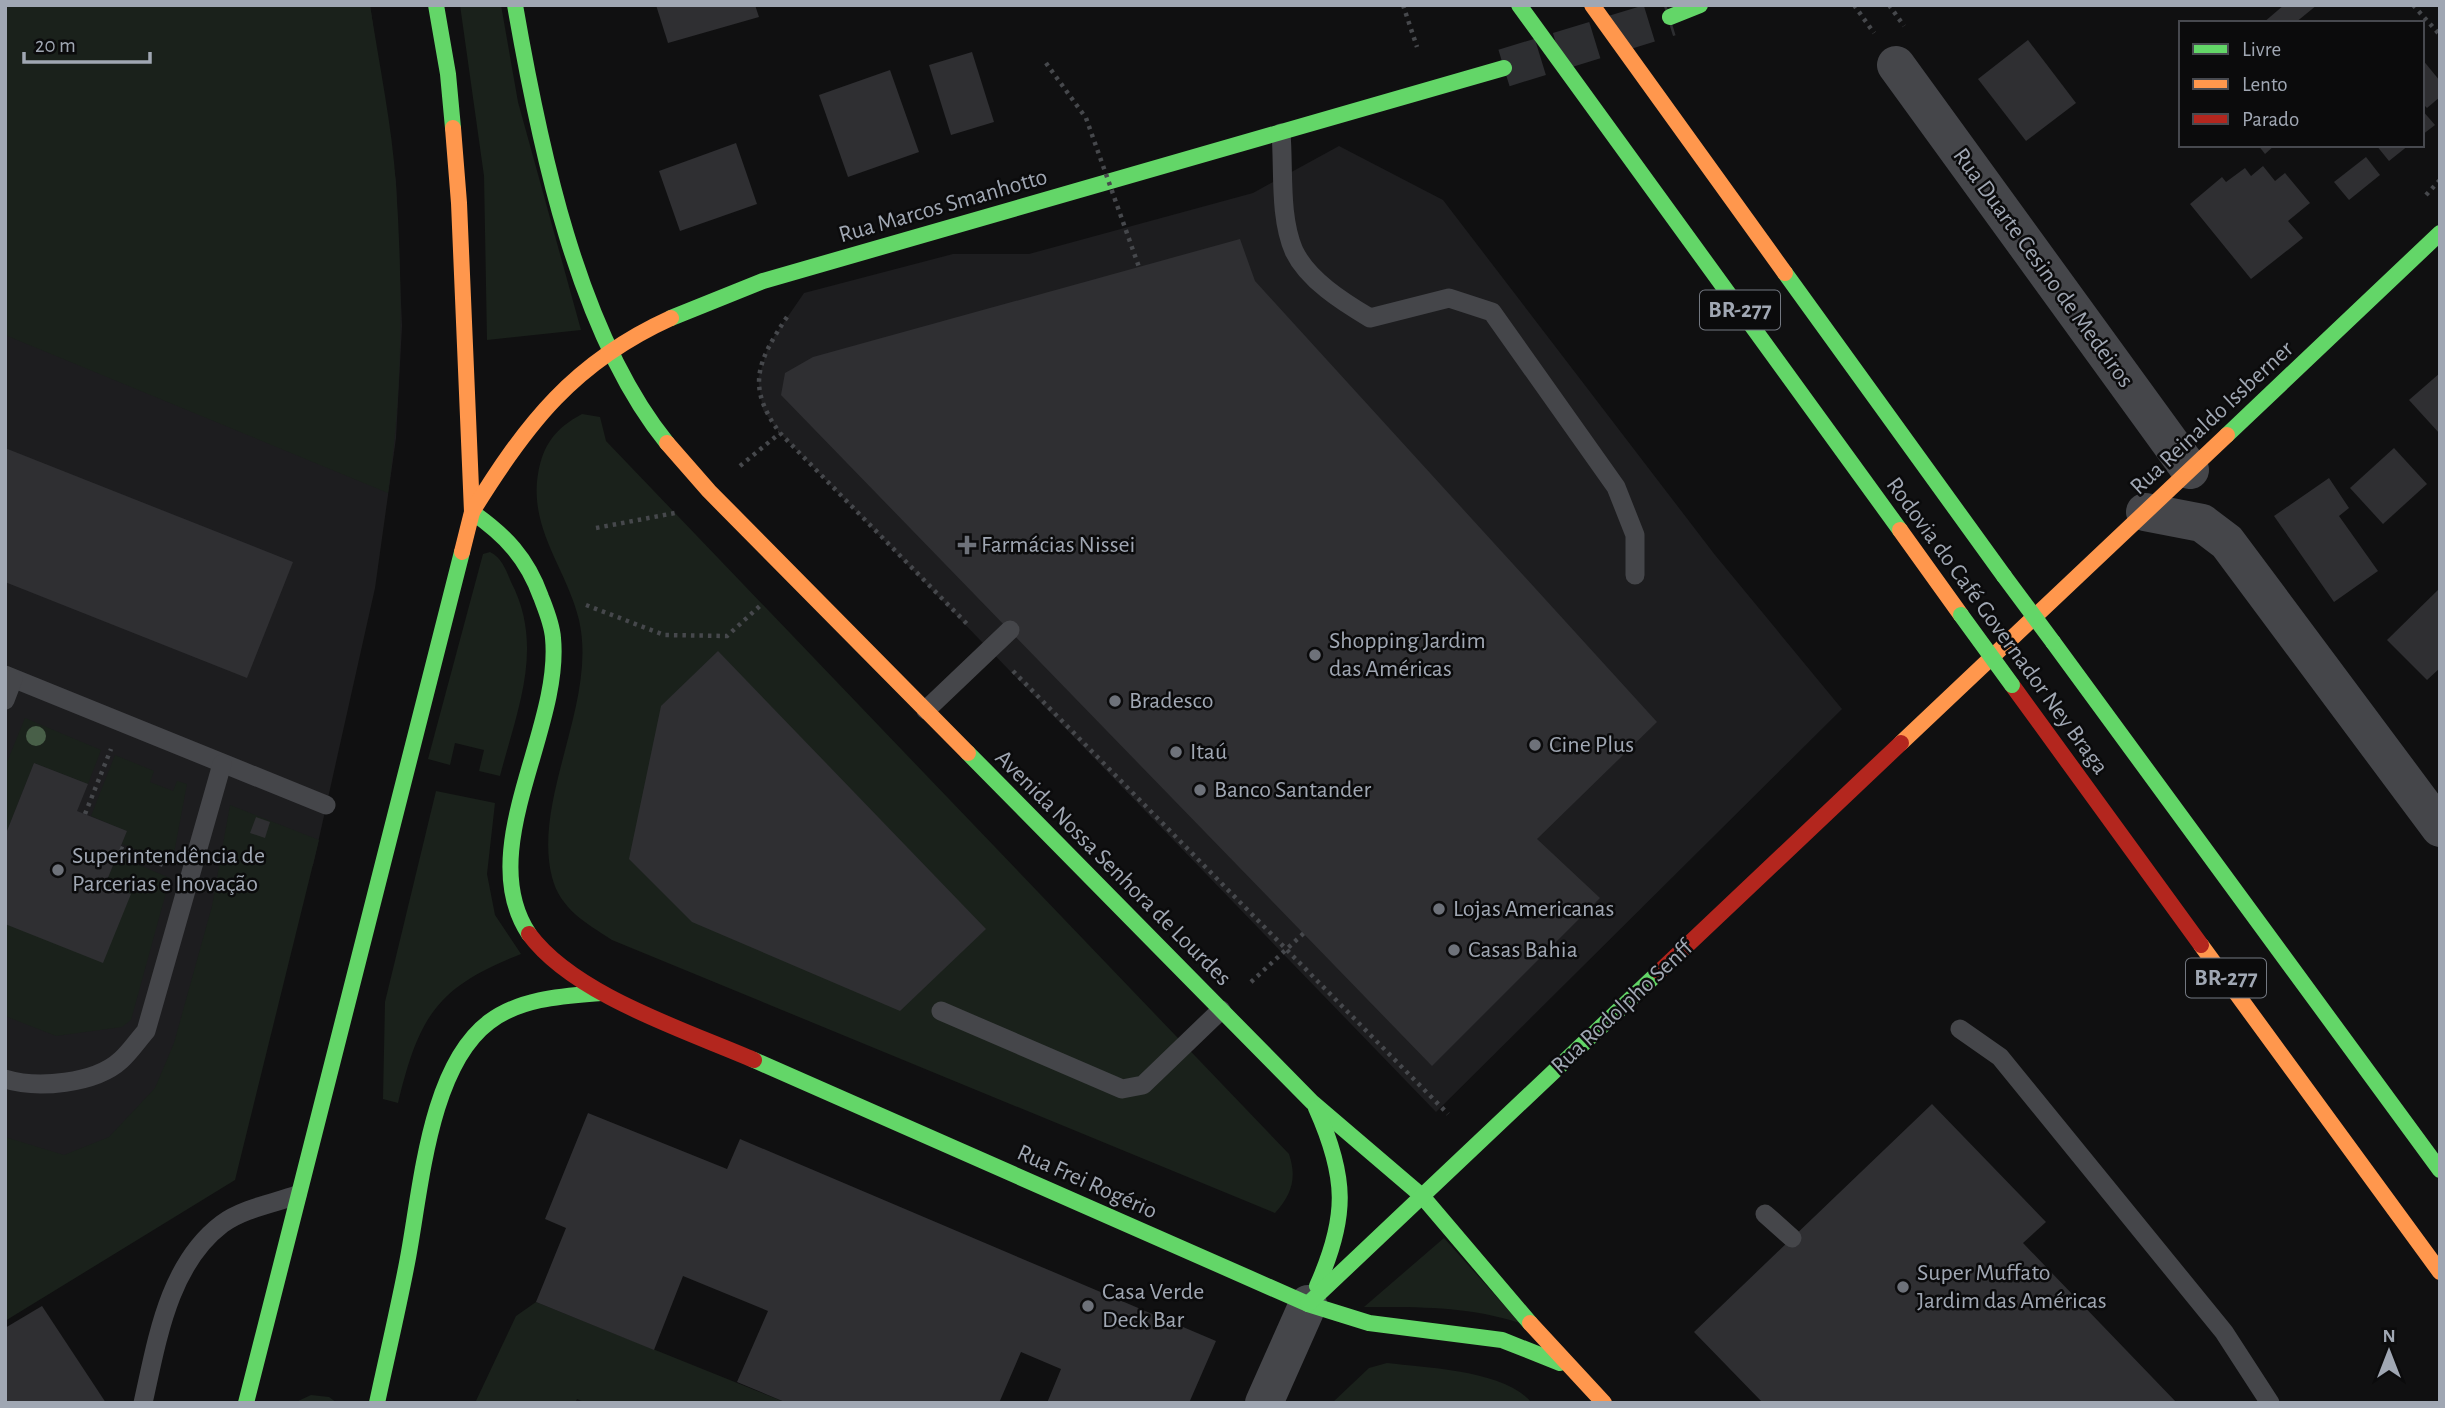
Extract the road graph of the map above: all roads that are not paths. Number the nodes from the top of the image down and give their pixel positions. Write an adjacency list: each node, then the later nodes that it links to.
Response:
1 (436, 5): 13 (main road)
2 (515, 5): 11 (main road, Avenida Nossa Senhora de Lourdes)
3 (1519, 5): 35 (main road, Rodovia do Café Governador Ney Braga / BR-277, bridge)
4 (1592, 5): 30 (main road, Rodovia do Café Governador Ney Braga / BR-277, bridge)
5 (1700, 5): 6 (main road)
6 (1670, 17)
7 (1896, 65): 12 (street, Rua Duarte Cesino de Medeiros)
8 (1504, 68): 9 (main road, Rua Marcos Smanhotto)
9 (1281, 133): 11 (main road, Rua Marcos Smanhotto); 15 (lane)
10 (2440, 233): 12 (main road, Rua Reinaldo Issberner)
11 (610, 349): 13 (main road, Rua Marcos Smanhotto); 20 (main road, Avenida Nossa Senhora de Lourdes)
12 (2190, 470): 14 (main road, Rua Reinaldo Issberner)
13 (472, 512): 24 (main road, Rua Frei Rogério); 31 (main road)
14 (2145, 512): 17 (main road, Rua Reinaldo Issberner); 23 (street)
15 (1635, 575)
16 (1010, 630): 20 (lane)
17 (2014, 635): 32 (main road, Rua Rodolpho Senff)
18 (9, 677): 19 (lane); 21 (lane)
19 (5, 700)
20 (926, 710): 25 (main road, Avenida Nossa Senhora de Lourdes)
21 (222, 764): 22 (lane); 28 (lane)
22 (326, 805)
23 (2440, 828)
24 (601, 993): 36 (main road, Rua Frei Rogério); 40 (main road)
25 (1221, 1010): 26 (lane); 29 (main road, Avenida Nossa Senhora de Lourdes)
26 (941, 1011)
27 (1960, 1029): 43 (lane)
28 (5, 1079)
29 (1312, 1102): 32 (main road, Avenida Nossa Senhora de Lourdes); 36 (main road)
30 (2440, 1170)
31 (297, 1195): 38 (lane); 39 (main road)
32 (1422, 1196): 36 (main road, Rua Rodolpho Senff); 37 (main road, Avenida Nossa Senhora de Lourdes)
33 (1765, 1214): 34 (lane)
34 (1792, 1238)
35 (2440, 1272)
36 (1308, 1304): 37 (main road, Rua Frei Rogério); 41 (street, Rua Rodolpho Senff)
37 (1568, 1367): 42 (main road, Avenida Nossa Senhora de Lourdes)
38 (143, 1403)
39 (246, 1403)
40 (377, 1403)
41 (1264, 1403)
42 (1604, 1403)
43 (2270, 1403)

